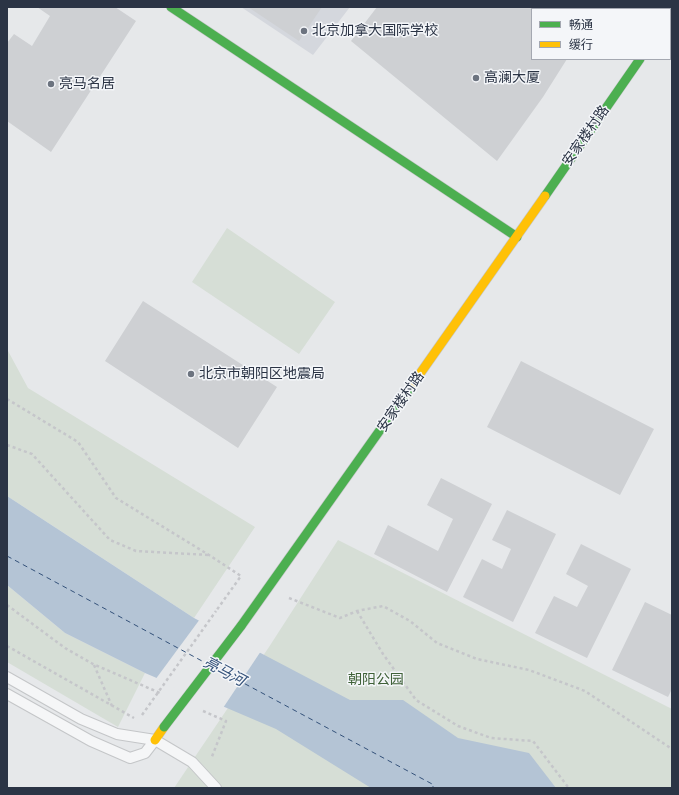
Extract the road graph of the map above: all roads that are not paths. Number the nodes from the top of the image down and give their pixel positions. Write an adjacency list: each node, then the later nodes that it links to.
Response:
1 (171, 7): 3 (street)
2 (639, 60): 3 (street, 安家楼村路)
3 (517, 237): 6 (street, 安家楼村路, bridge)
4 (7, 677): 6 (lane)
5 (7, 694): 6 (lane)
6 (156, 740): 7 (lane)
7 (216, 788)

